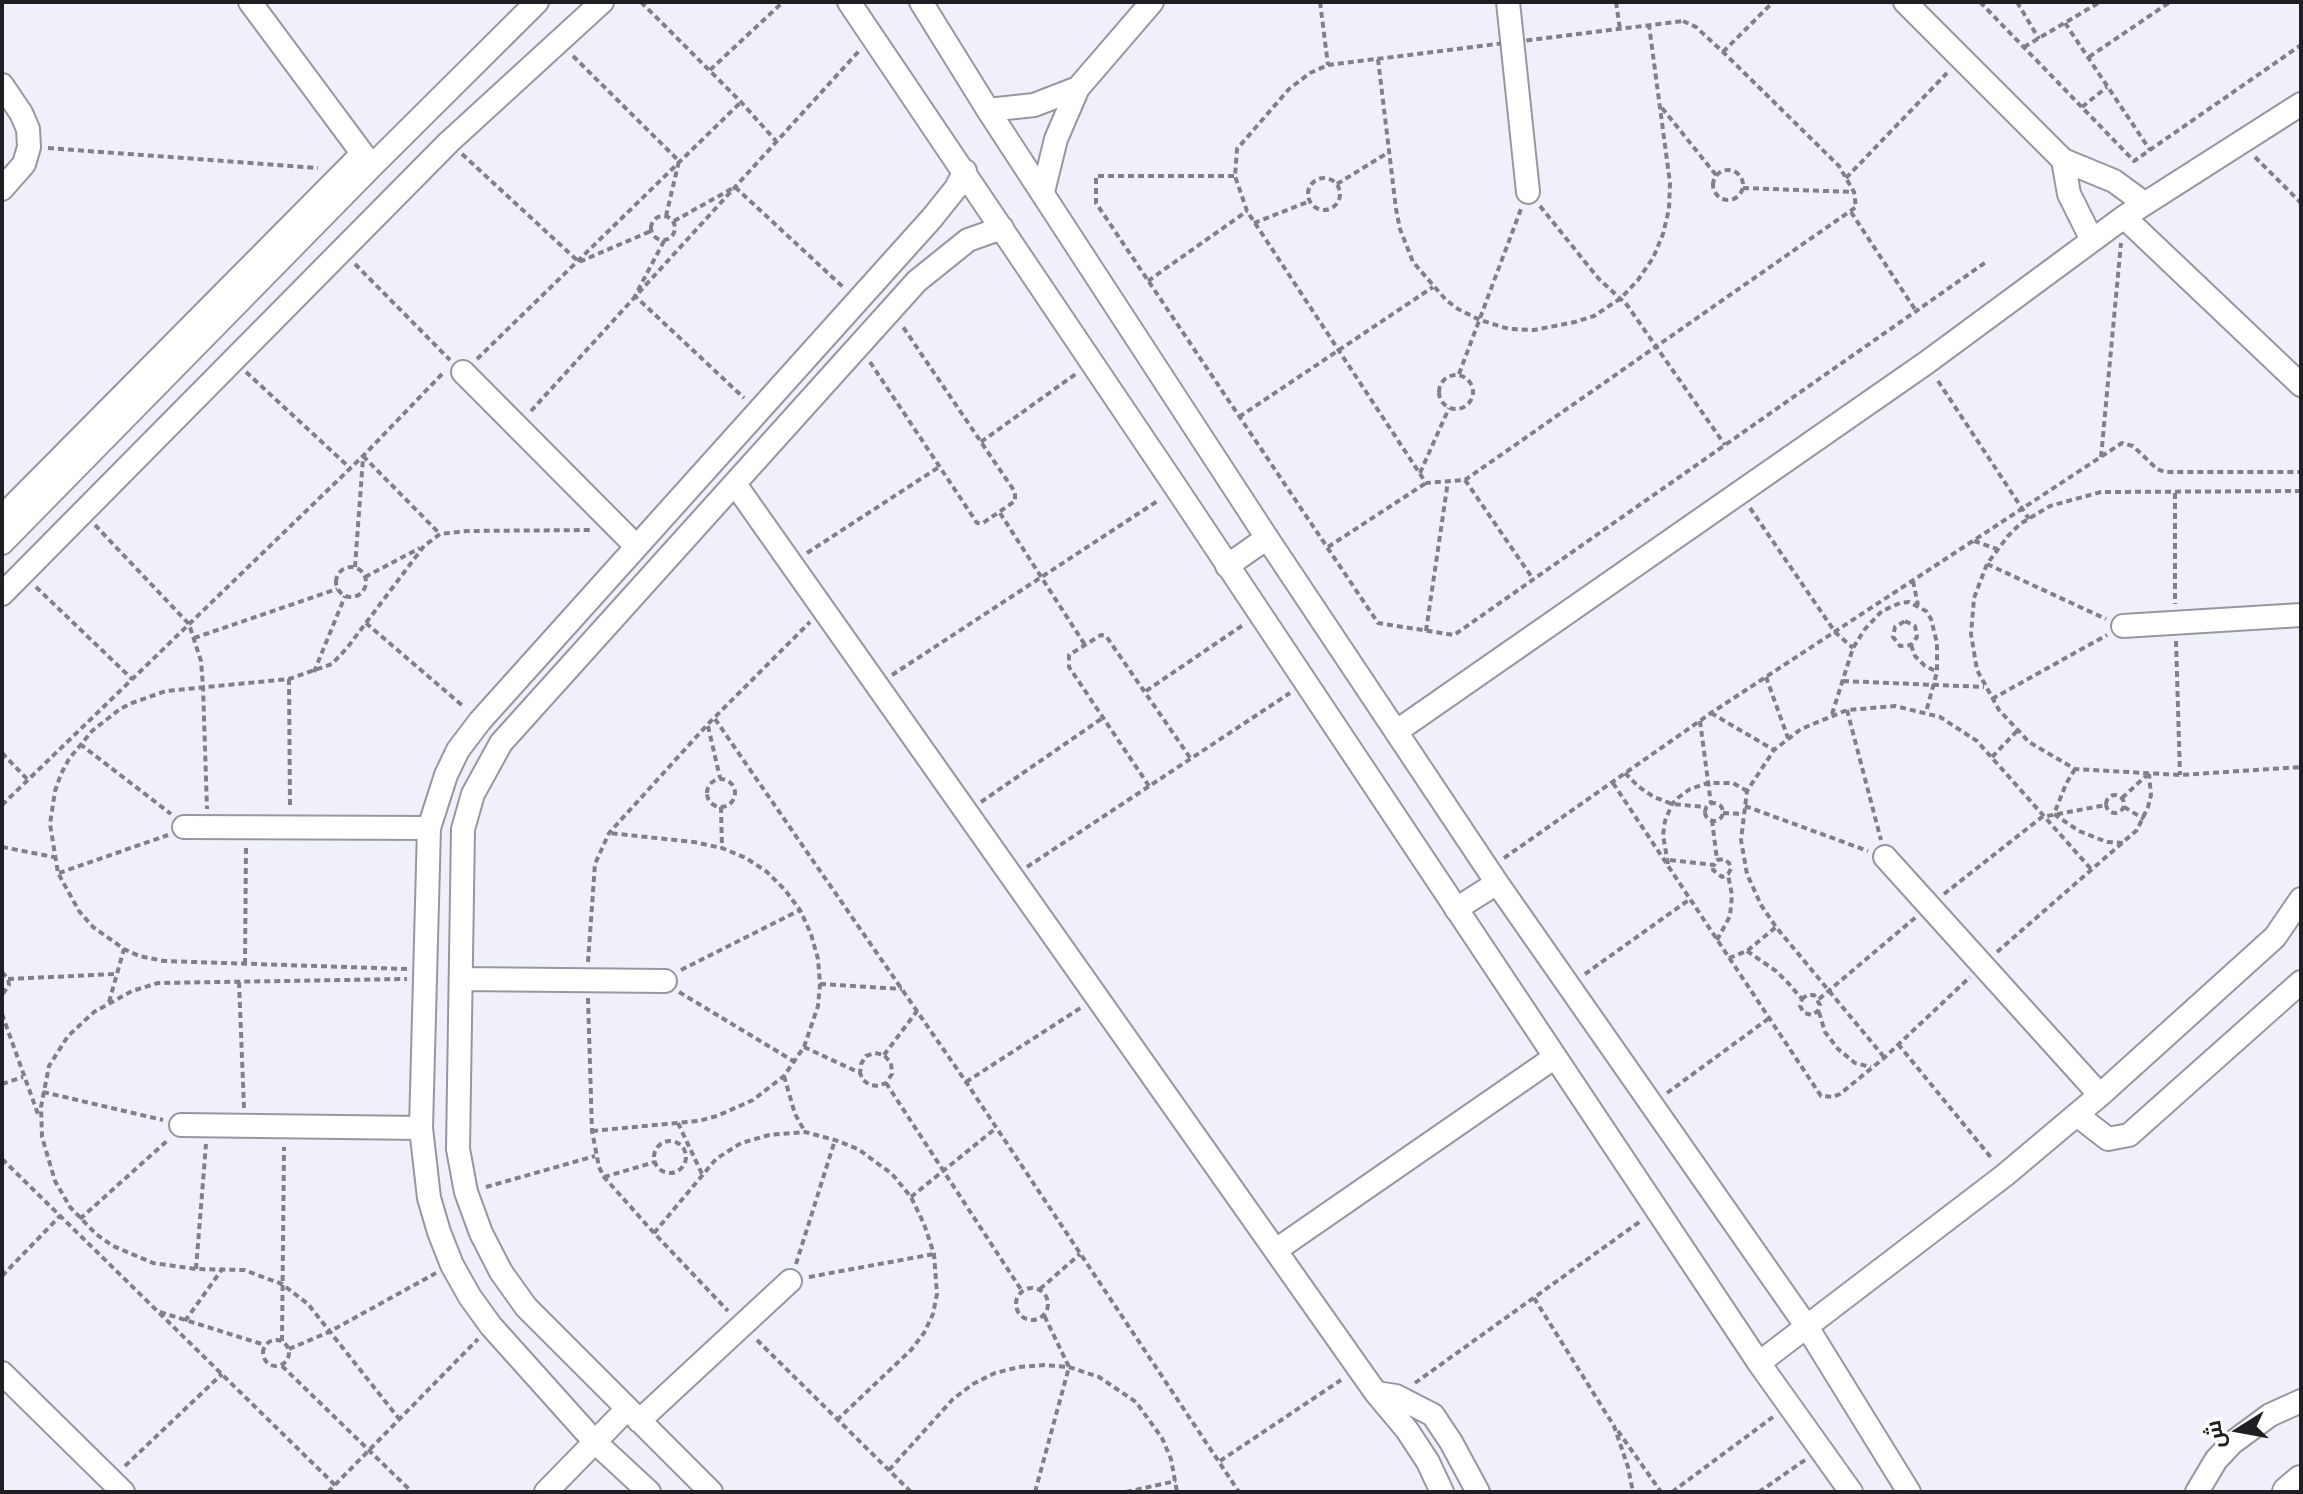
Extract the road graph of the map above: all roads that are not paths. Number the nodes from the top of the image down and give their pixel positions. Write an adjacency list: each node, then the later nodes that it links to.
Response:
1 (250, 2): 13 (street)
2 (537, 2): 13 (street)
3 (602, 2): 33 (street)
4 (849, 2): 15 (street)
5 (921, 2): 12 (street)
6 (1152, 2): 10 (street)
7 (1508, 2): 18 (street)
8 (1905, 2): 14 (street)
9 (2, 85): 16 (street)
10 (1078, 88): 12 (street); 17 (street)
11 (2301, 104): 19 (street)
12 (988, 110): 17 (street)
13 (367, 160): 28 (street); 30 (street)
14 (2063, 160): 19 (street); 22 (street)
15 (965, 171): 21 (street); 23 (street)
16 (2, 189)
17 (1043, 192): 29 (street)
18 (1528, 192)
19 (2144, 203): 20 (street)
20 (2124, 217): 22 (street); 26 (street)
21 (1002, 228): 24 (street); 32 (street)
22 (2092, 240): 36 (street)
23 (894, 259): 24 (street); 31 (street)
24 (917, 281): 27 (street)
25 (463, 372): 31 (street)
26 (2301, 385)
27 (735, 484): 38 (street); 53 (street)
28 (2, 517)
29 (1267, 538): 32 (street); 36 (street)
30 (2, 543)
31 (636, 546): 37 (street)
32 (1227, 566): 44 (street)
33 (2, 594)
34 (2301, 615): 35 (street)
35 (2123, 626)
36 (1397, 731): 42 (street)
37 (458, 750): 38 (street); 40 (street)
38 (488, 762): 45 (street)
39 (194, 827): 40 (street)
40 (429, 828): 52 (street)
41 (1885, 857): 49 (street)
42 (1492, 876): 44 (street); 55 (street)
43 (2301, 899): 49 (street)
44 (1456, 909): 48 (street)
45 (461, 979): 46 (street); 60 (street)
46 (662, 980)
47 (2301, 982): 50 (street)
48 (1555, 1057): 53 (street); 56 (street)
49 (2100, 1095): 50 (street)
50 (2077, 1115): 55 (street)
51 (191, 1125): 52 (street)
52 (421, 1128): 61 (street)
53 (1276, 1250): 58 (street)
54 (790, 1281): 60 (street)
55 (1807, 1327): 56 (street); 70 (street)
56 (1759, 1363): 69 (street)
57 (2, 1373): 63 (street)
58 (1386, 1394): 67 (street); 68 (street)
59 (2301, 1401): 71 (street)
60 (633, 1415): 61 (street); 66 (street)
61 (595, 1442): 64 (street); 65 (street)
62 (2301, 1481): 72 (street)
63 (117, 1486)
64 (546, 1492)
65 (649, 1492)
66 (711, 1492)
67 (1442, 1492)
68 (1478, 1492)
69 (1851, 1492)
70 (1909, 1492)
71 (2197, 1492)
72 (2288, 1492)

